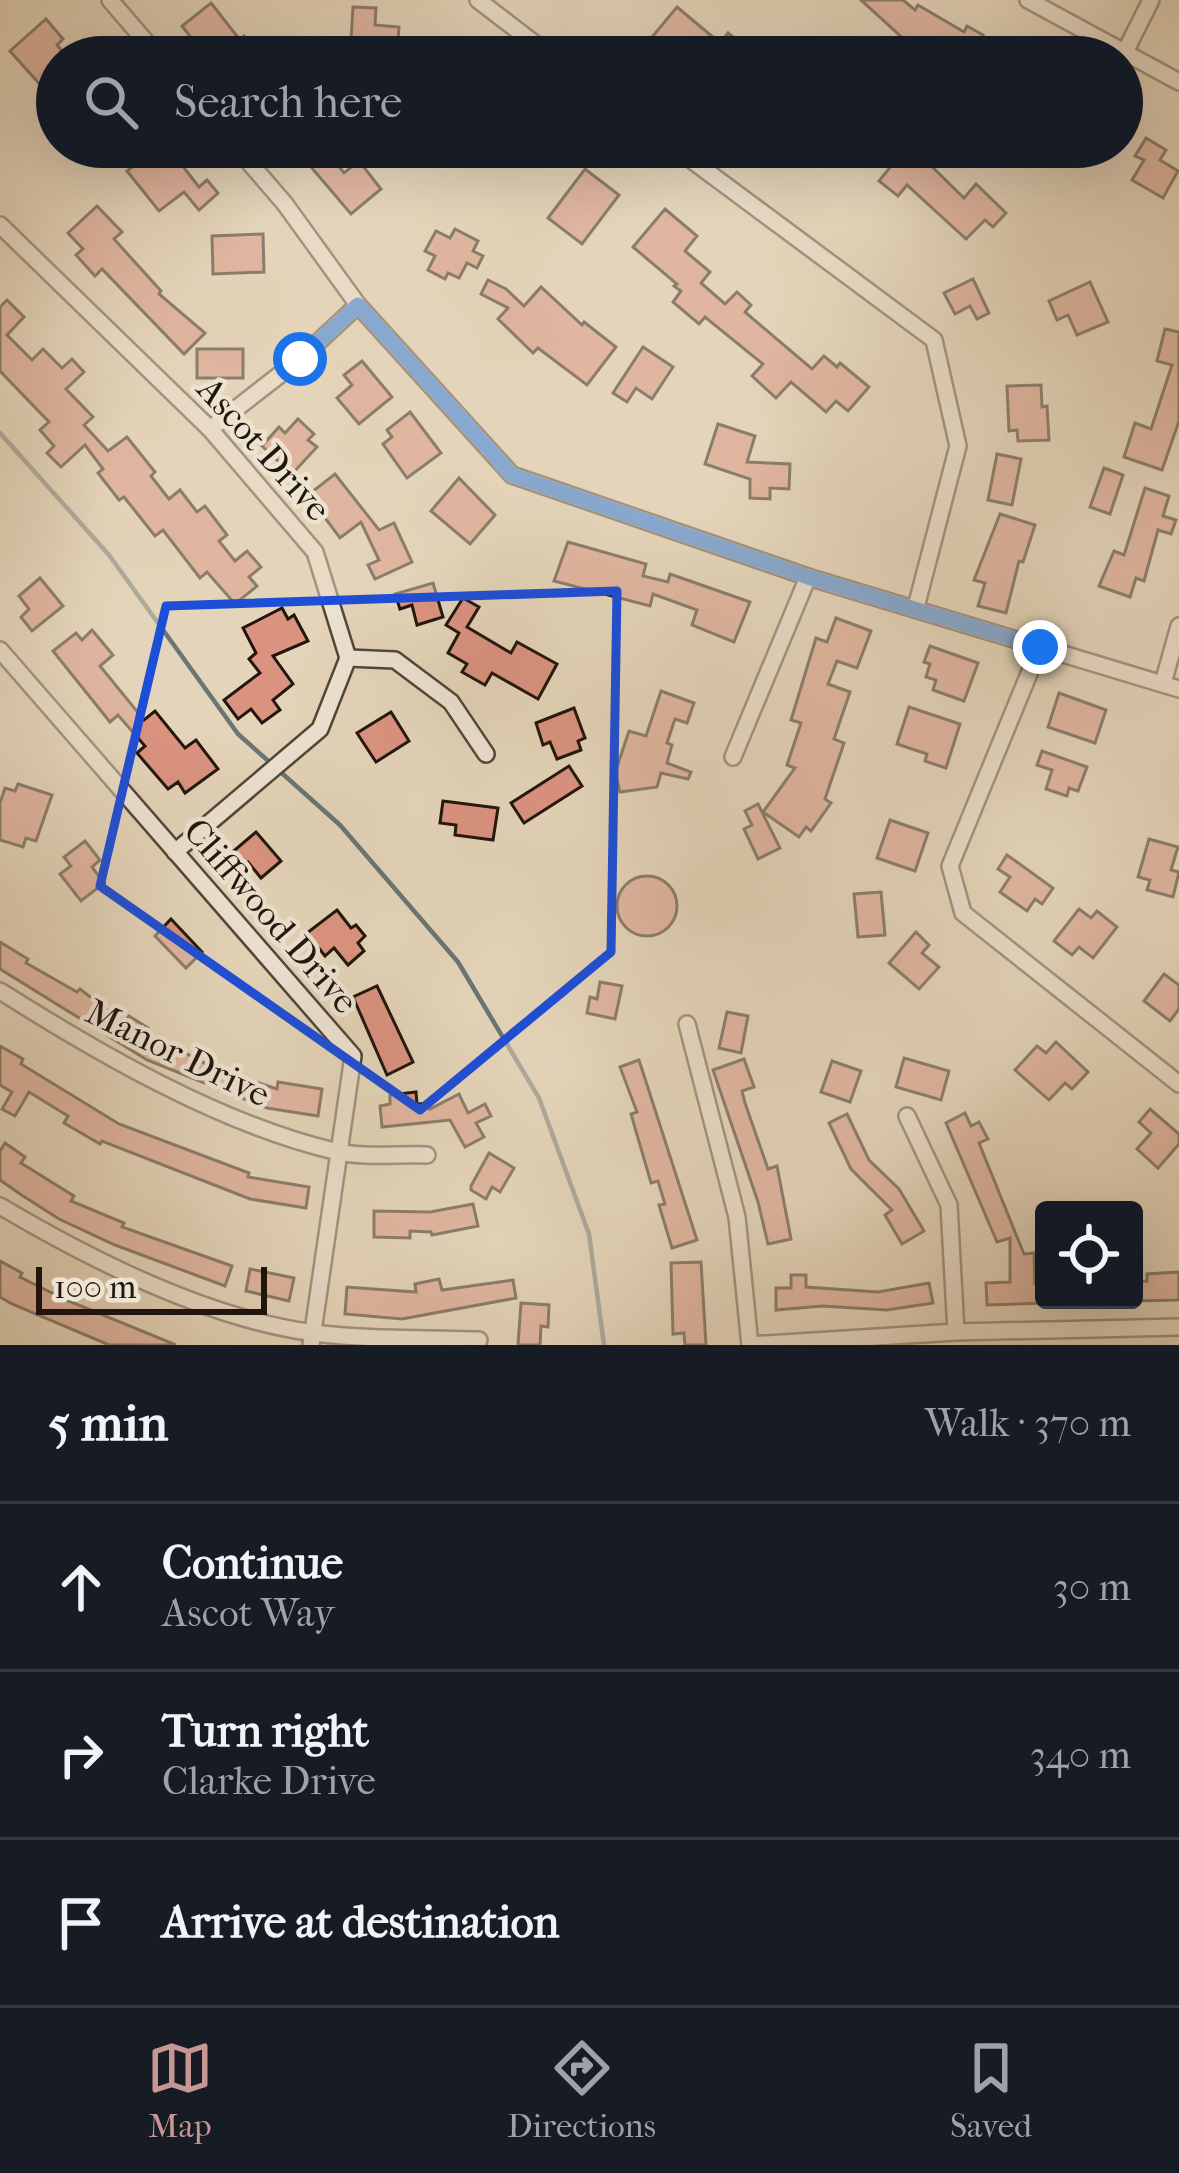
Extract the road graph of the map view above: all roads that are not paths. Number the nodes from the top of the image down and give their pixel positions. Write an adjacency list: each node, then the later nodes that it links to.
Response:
1 (110, 0): 5 (street)
2 (478, 0): 6 (street)
3 (1028, 0): 7 (street)
4 (1151, 0): 8 (street)
5 (141, 36)
6 (525, 36)
7 (1092, 36)
8 (1133, 36)
9 (1143, 64): 10 (street)
10 (1179, 82)
11 (254, 168): 14 (street)
12 (702, 168): 17 (street)
13 (0, 225): 15 (street, Ascot Drive)
14 (358, 305): 15 (street); 16 (street)
15 (210, 429): 21 (street, Ascot Drive)
16 (808, 577): 17 (street); 24 (street)
17 (916, 607): 19 (street)
18 (1179, 626): 22 (street)
19 (1040, 647): 22 (street); 28 (street)
20 (0, 650): 25 (street, Cliffwood Drive)
21 (348, 658): 23 (street); 25 (street)
22 (1171, 686)
23 (486, 754)
24 (733, 757)
25 (176, 852): 30 (street, Cliffwood Drive)
26 (0, 991): 30 (street, Manor Drive)
27 (687, 1024): 37 (street)
28 (1179, 1084)
29 (907, 1116): 34 (street)
30 (338, 1153): 31 (street, Manor Drive); 35 (street, Cliffwood Drive)
31 (427, 1155)
32 (0, 1206): 35 (street)
33 (1179, 1327): 34 (street)
34 (956, 1332): 37 (street)
35 (312, 1339): 36 (street)
36 (479, 1340)
37 (750, 1345)

